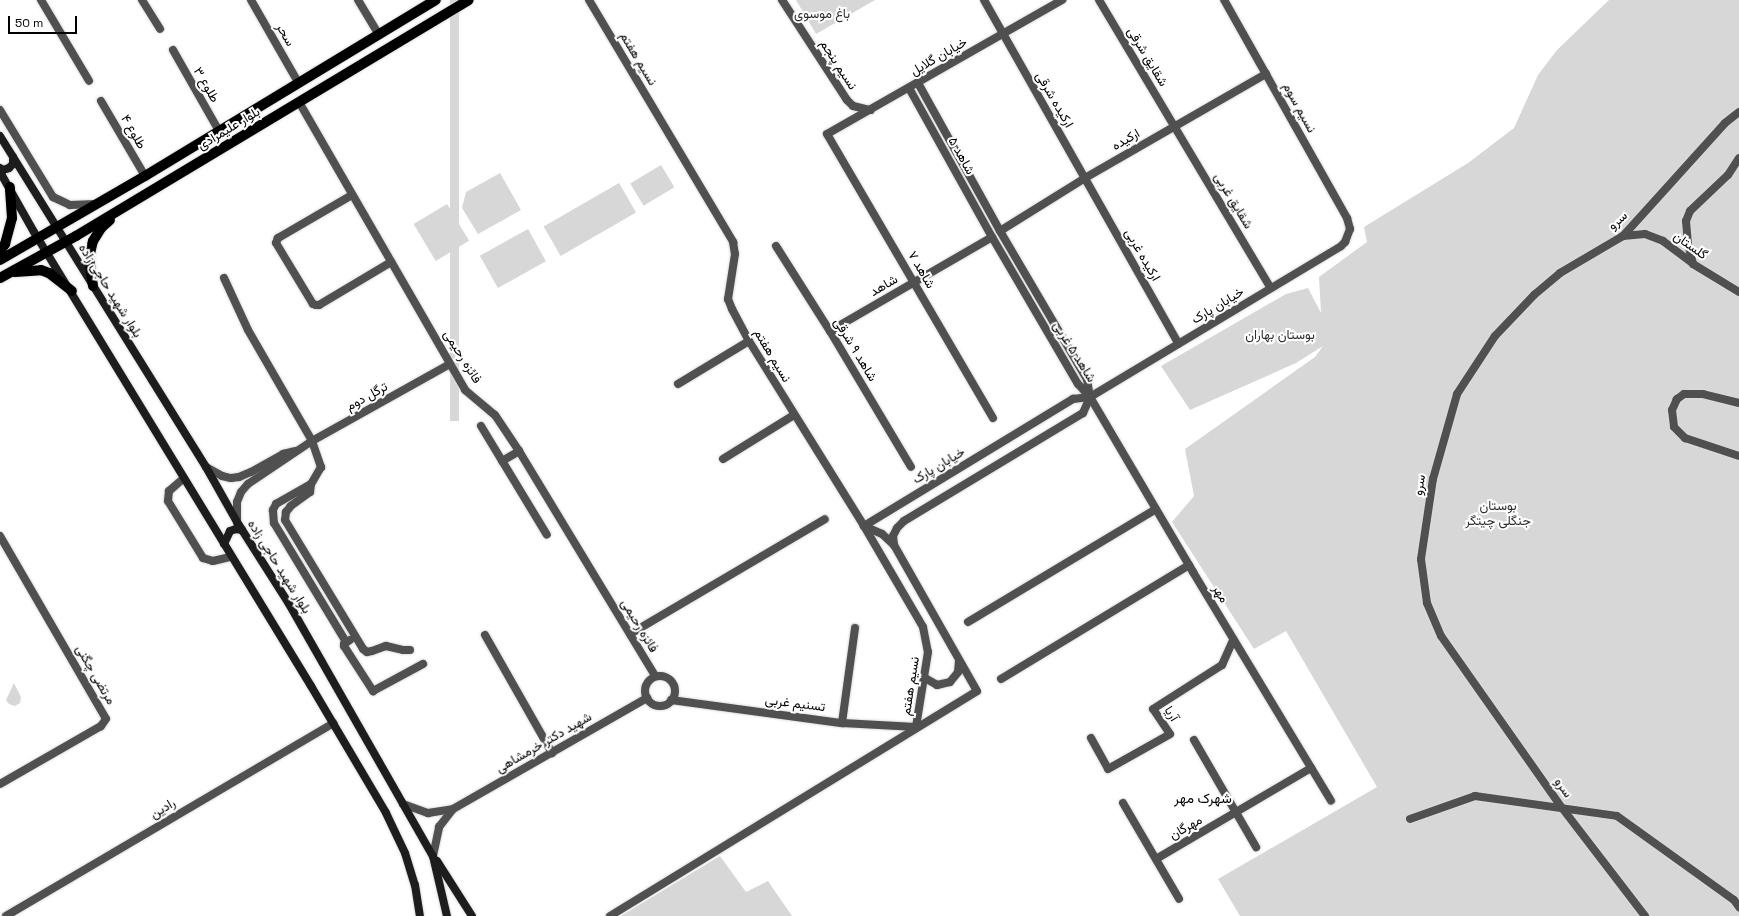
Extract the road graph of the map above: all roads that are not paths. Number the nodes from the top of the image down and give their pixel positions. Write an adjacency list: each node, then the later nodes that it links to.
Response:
1 (41, 0): 18 (street)
2 (142, 0): 13 (street)
3 (251, 0): 19 (street, سحر)
4 (358, 0): 15 (street)
5 (436, 0): 15 (main road, بلوار علیمرادی)
6 (469, 0): 23 (main road, بلوار علیمرادی)
7 (589, 0): 62 (street, نسیم هفتم)
8 (782, 0): 25 (street, نسیم پنجم)
9 (984, 0): 14 (street)
10 (1062, 0): 14 (street, خیابان گلایل)
11 (1099, 0): 27 (street, شقایق شرقی)
12 (1224, 0): 17 (street, نسیم سوم)
13 (160, 29)
14 (1003, 34): 20 (street, خیابان گلایل); 36 (street, ارکیده شرقی)
15 (378, 35): 19 (main road, بلوار علیمرادی)
16 (173, 50): 28 (street, طلوع ۳)
17 (1266, 74): 27 (street, ارکیده); 42 (street, نسیم سوم)
18 (89, 81)
19 (298, 82): 28 (main road, بلوار علیمرادی)
20 (918, 82): 21 (street, خیابان گلایل); 43 (street, شاهد ۵)
21 (909, 88): 25 (street, خیابان گلایل); 44 (street, شاهد ۵)
22 (101, 101): 35 (street, طلوع ۴)
23 (299, 102): 38 (street, فائزه رحیمی); 40 (main road, بلوار علیمرادی)
24 (0, 110): 39 (street)
25 (871, 110): 29 (street, خیابان گلایل)
26 (1739, 112): 45 (street, سرو)
27 (1174, 126): 36 (street, ارکیده); 58 (street, شقایق غربی)
28 (219, 131): 35 (main road, بلوار علیمرادی)
29 (827, 134): 56 (street, شاهد ۷)
30 (0, 136): 31 (main road, بلوار شهید حاجی زاده)
31 (13, 157): 33 (main road); 41 (main road, بلوار شهید حاجی زاده)
32 (1739, 158): 53 (street)
33 (0, 168)
34 (0, 172): 37 (main road)
35 (145, 176): 39 (main road, بلوار علیمرادی)
36 (1085, 178): 43 (street, ارکیده); 63 (street, ارکیده غربی)
37 (10, 187): 46 (main road); 49 (main road)
38 (352, 195): 52 (street, فائزه رحیمی); 52 (street)
39 (96, 204): 41 (main road, بلوار علیمرادی)
40 (122, 208): 47 (main road, بلوار علیمرادی); 57 (main road)
41 (56, 228): 46 (main road, بلوار علیمرادی); 47 (main road, بلوار شهید حاجی زاده)
42 (1350, 229): 58 (street, خیابان پارک)
43 (1000, 231): 66 (street, شاهد ۵ غربی)
44 (992, 236): 56 (street, شاهد); 66 (street, شاهد ۵ غربی)
45 (1622, 236): 53 (street, گلستان); 118 (street, سرو)
46 (38, 238): 50 (main road); 51 (main road, بلوار علیمرادی)
47 (65, 242): 50 (main road, بلوار علیمرادی); 57 (main road, بلوار شهید حاجی زاده)
48 (776, 246): 61 (street, شاهد ۹ شرقی)
49 (0, 251)
50 (47, 253): 54 (main road, بلوار علیمرادی); 59 (main road)
51 (0, 260)
52 (391, 262): 64 (street, فائزه رحیمی)
53 (1693, 264): 60 (street, گلستان)
54 (4, 275): 59 (main road)
55 (224, 278): 71 (street)
56 (914, 282): 61 (street, شاهد); 69 (street, شاهد ۷)
57 (93, 286): 77 (main road, بلوار شهید حاجی زاده)
58 (1271, 288): 63 (street, خیابان پارک)
59 (72, 291): 79 (main road)
60 (1739, 292)
61 (830, 331): 78 (street, شاهد ۹ شرقی)
62 (748, 341): 65 (street); 68 (street, نسیم هفتم)
63 (1179, 344): 66 (street, خیابان پارک)
64 (450, 364): 71 (street, ترگل دوم); 73 (street, فائزه رحیمی)
65 (678, 384)
66 (1090, 397): 81 (street, مهر); 84 (street, خیابان پارک); 89 (street)
67 (1739, 403): 74 (street)
68 (794, 415): 75 (street); 84 (street, نسیم هفتم)
69 (993, 418)
70 (481, 426): 76 (street)
71 (312, 441): 72 (street, ترگل دوم); 80 (street)
72 (295, 451): 77 (street, ترگل دوم); 83 (street, ترگل دوم)
73 (519, 451): 76 (street); 94 (street, فائزه رحیمی)
74 (1739, 456)
75 (723, 459)
76 (502, 461): 86 (street)
77 (206, 467): 83 (main road, بلوار شهید حاجی زاده)
78 (910, 467)
79 (184, 478): 88 (main road); 90 (street)
80 (311, 484): 96 (street); 98 (street)
81 (1156, 509): 91 (street, مهر); 92 (street)
82 (825, 518): 94 (street)
83 (237, 522): 85 (main road, بلوار شهید حاجی زاده)
84 (864, 526): 89 (street); 103 (street, نسیم هفتم)
85 (242, 530): 88 (main road); 117 (main road, بلوار شهید حاجی زاده)
86 (547, 535)
87 (0, 536): 114 (street, مرتضی چگنی)
88 (224, 544): 90 (main road)
89 (894, 545): 100 (street)
90 (231, 556): 108 (main road)
91 (1189, 565): 97 (street, مهر); 104 (street)
92 (968, 622)
93 (855, 628): 107 (street)
94 (630, 634): 102 (street, فائزه رحیمی)
95 (485, 635): 112 (street)
96 (355, 637): 98 (street); 99 (street)
97 (1233, 640): 110 (street, آریا); 113 (street, مهر)
98 (346, 642): 101 (street)
99 (410, 650)
100 (959, 660): 103 (street); 109 (street)
101 (423, 664)
102 (655, 676): 105 (street); 106 (street)
103 (925, 678): 109 (street, نسیم هفتم)
104 (1001, 679)
105 (647, 698): 106 (street); 112 (street, شهید دکتر خرمشاهی)
106 (671, 700): 107 (street, تسنیم غربی)
107 (842, 722): 109 (street, تسنیم غربی)
108 (333, 723): 127 (street, رادین); 128 (main road)
109 (916, 727): 131 (street)
110 (1091, 738)
111 (1194, 740): 120 (street)
112 (552, 753): 119 (street, شهید دکتر خرمشاهی)
113 (1311, 768): 115 (street, مهر); 120 (street, مهرگان)
114 (0, 784)
115 (1331, 801)
116 (1123, 803): 124 (street)
117 (403, 804): 119 (street, شهید دکتر خرمشاهی); 123 (main road, بلوار شهید حاجی زاده)
118 (1562, 808): 121 (street); 126 (street); 132 (street, سرو)
119 (453, 809): 123 (street, شهید دکتر خرمشاهی)
120 (1236, 812): 122 (street); 124 (street, مهرگان)
121 (1410, 819)
122 (1256, 847)
123 (433, 856): 129 (main road, بلوار شهید حاجی زاده); 130 (main road)
124 (1156, 859): 125 (street)
125 (1179, 899)
126 (1739, 907)
127 (6, 916)
128 (420, 916)
129 (447, 916)
130 (472, 916)
131 (610, 916)
132 (1645, 916)

